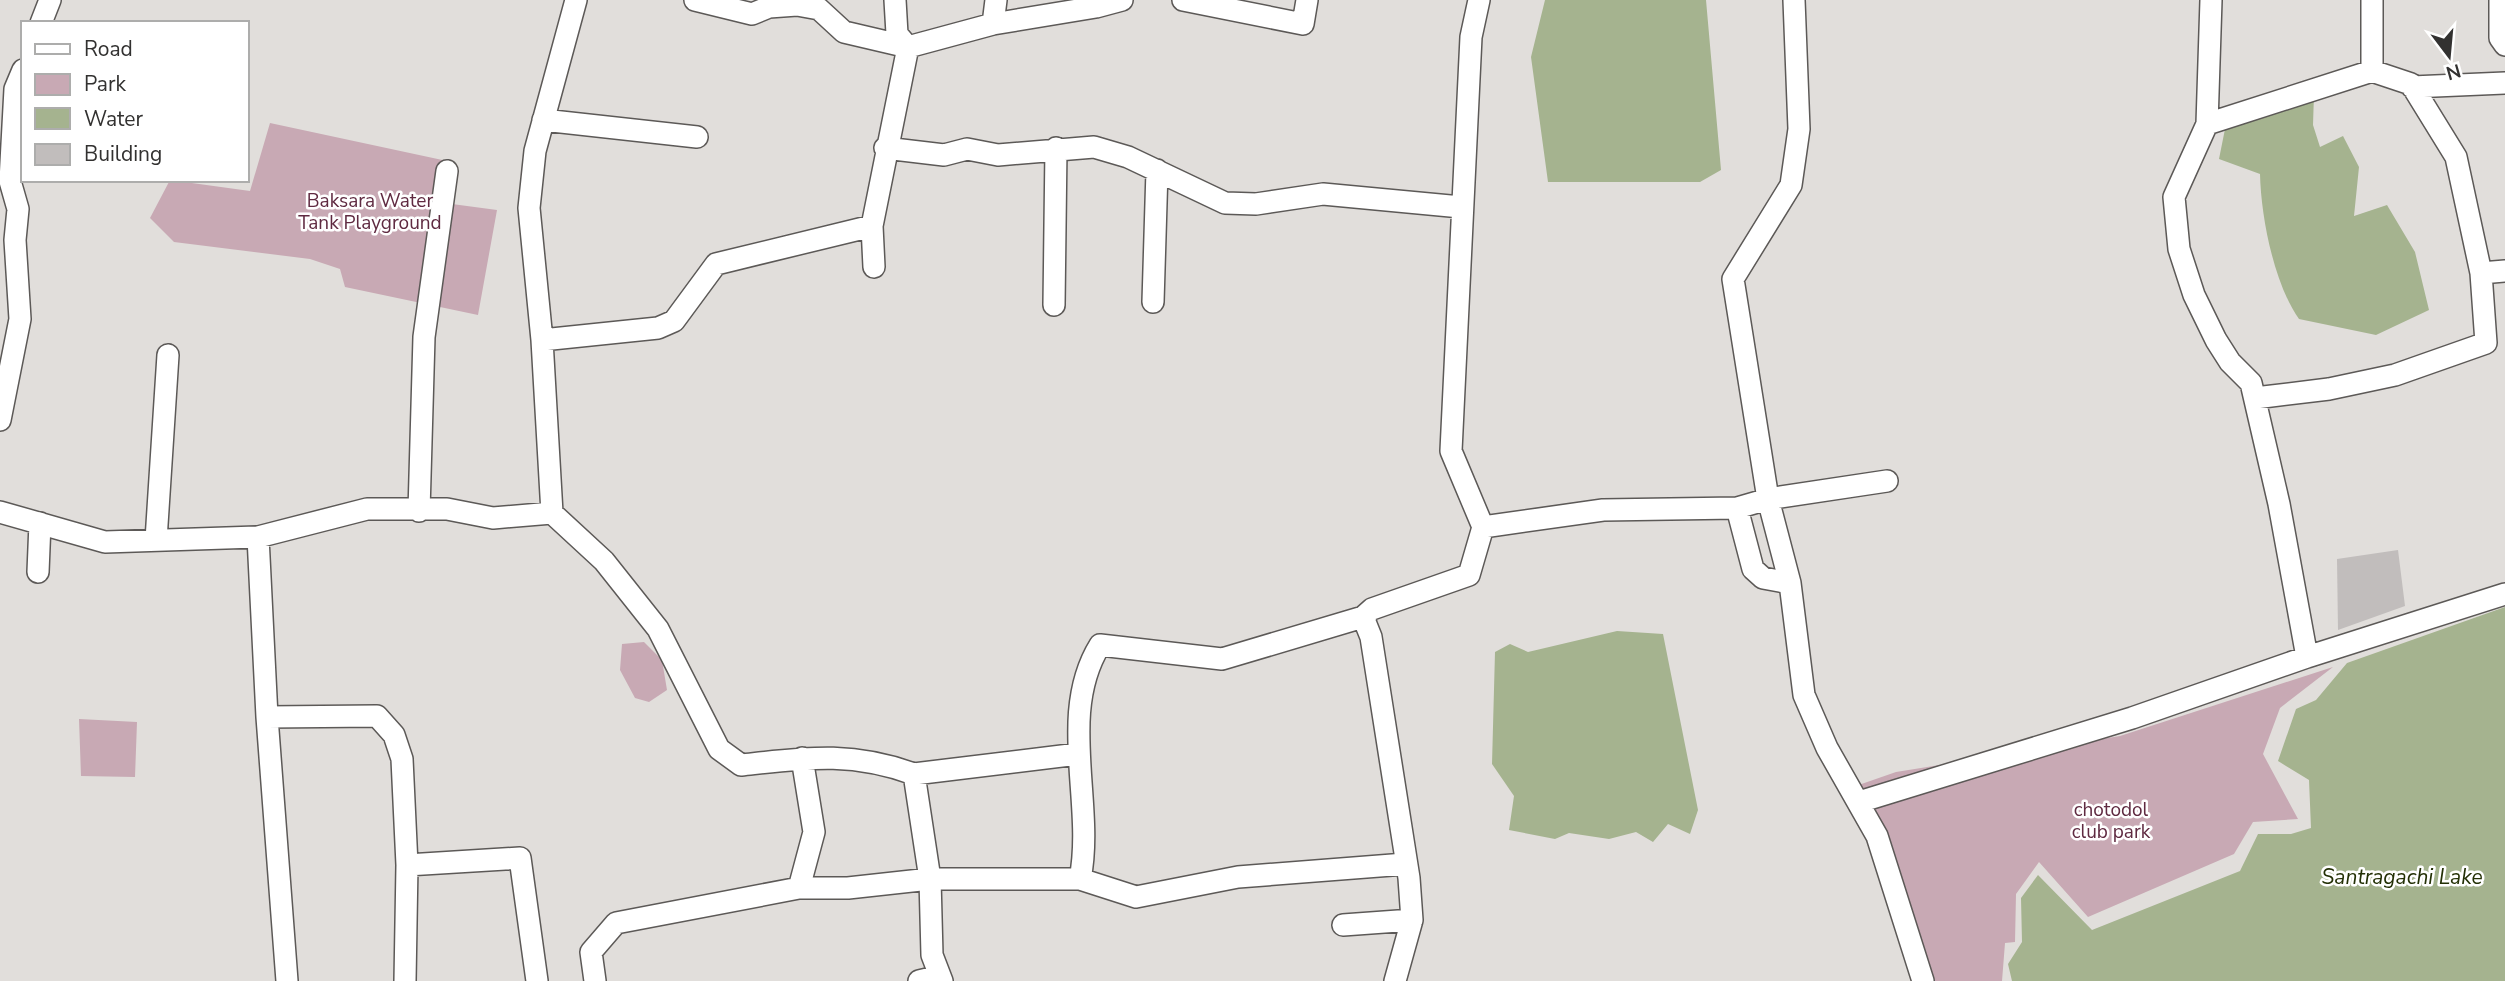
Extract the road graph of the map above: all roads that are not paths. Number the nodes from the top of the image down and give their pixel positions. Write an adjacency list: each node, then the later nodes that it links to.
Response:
1 (50, 0): 14 (street)
2 (576, 0): 22 (street)
3 (695, 0): 17 (street)
4 (894, 0): 17 (street)
5 (996, 0): 15 (street)
6 (1122, 0): 15 (street)
7 (1183, 0): 8 (street)
8 (1307, 0)
9 (1479, 0): 29 (street)
10 (1794, 0): 41 (street)
11 (2211, 0): 23 (street)
12 (2372, 0): 18 (street)
13 (2500, 0): 16 (street)
14 (42, 21)
15 (993, 24): 17 (street)
16 (2505, 46)
17 (908, 47): 25 (street)
18 (2371, 71): 21 (street); 23 (street)
19 (21, 75): 39 (street)
20 (2505, 83): 21 (street)
21 (2412, 87): 33 (street)
22 (543, 120): 24 (street); 36 (street)
23 (2207, 124): 38 (street)
24 (697, 137)
25 (885, 148): 26 (street); 30 (street)
26 (1056, 148): 27 (street); 35 (street)
27 (1157, 170): 29 (street); 34 (street)
28 (447, 171): 43 (street)
29 (1461, 207): 47 (street)
30 (872, 226): 31 (street); 36 (street)
31 (874, 267)
32 (2505, 271): 33 (street)
33 (2481, 273): 38 (street)
34 (1153, 302)
35 (1054, 305)
36 (542, 340): 45 (street)
37 (168, 355): 49 (street)
38 (2255, 398): 54 (street)
39 (0, 420)
40 (1887, 481): 41 (street)
41 (1768, 499): 42 (street); 51 (street)
42 (1737, 508): 47 (street); 51 (street)
43 (419, 511): 45 (street); 48 (street)
44 (0, 512): 46 (street)
45 (552, 513): 57 (street)
46 (40, 523): 49 (street); 50 (street)
47 (1483, 527): 53 (street)
48 (258, 537): 49 (street); 55 (street)
49 (156, 540)
50 (38, 572)
51 (1790, 583): 59 (street)
52 (2505, 594): 54 (street)
53 (1363, 617): 56 (street); 60 (street)
54 (2307, 657): 59 (street)
55 (267, 717): 61 (street); 68 (street)
56 (1077, 754): 58 (street); 63 (street)
57 (802, 758): 58 (street); 64 (street)
58 (914, 774): 62 (street)
59 (1859, 802): 73 (street)
60 (1405, 864): 63 (street); 65 (street)
61 (407, 865): 69 (street); 70 (street)
62 (930, 879): 63 (street); 64 (street); 67 (street)
63 (1080, 879)
64 (799, 888): 71 (street)
65 (1412, 920): 66 (street); 72 (street)
66 (1343, 925)
67 (934, 979)
68 (288, 981)
69 (405, 981)
70 (537, 981)
71 (595, 981)
72 (1395, 981)
73 (1923, 981)

